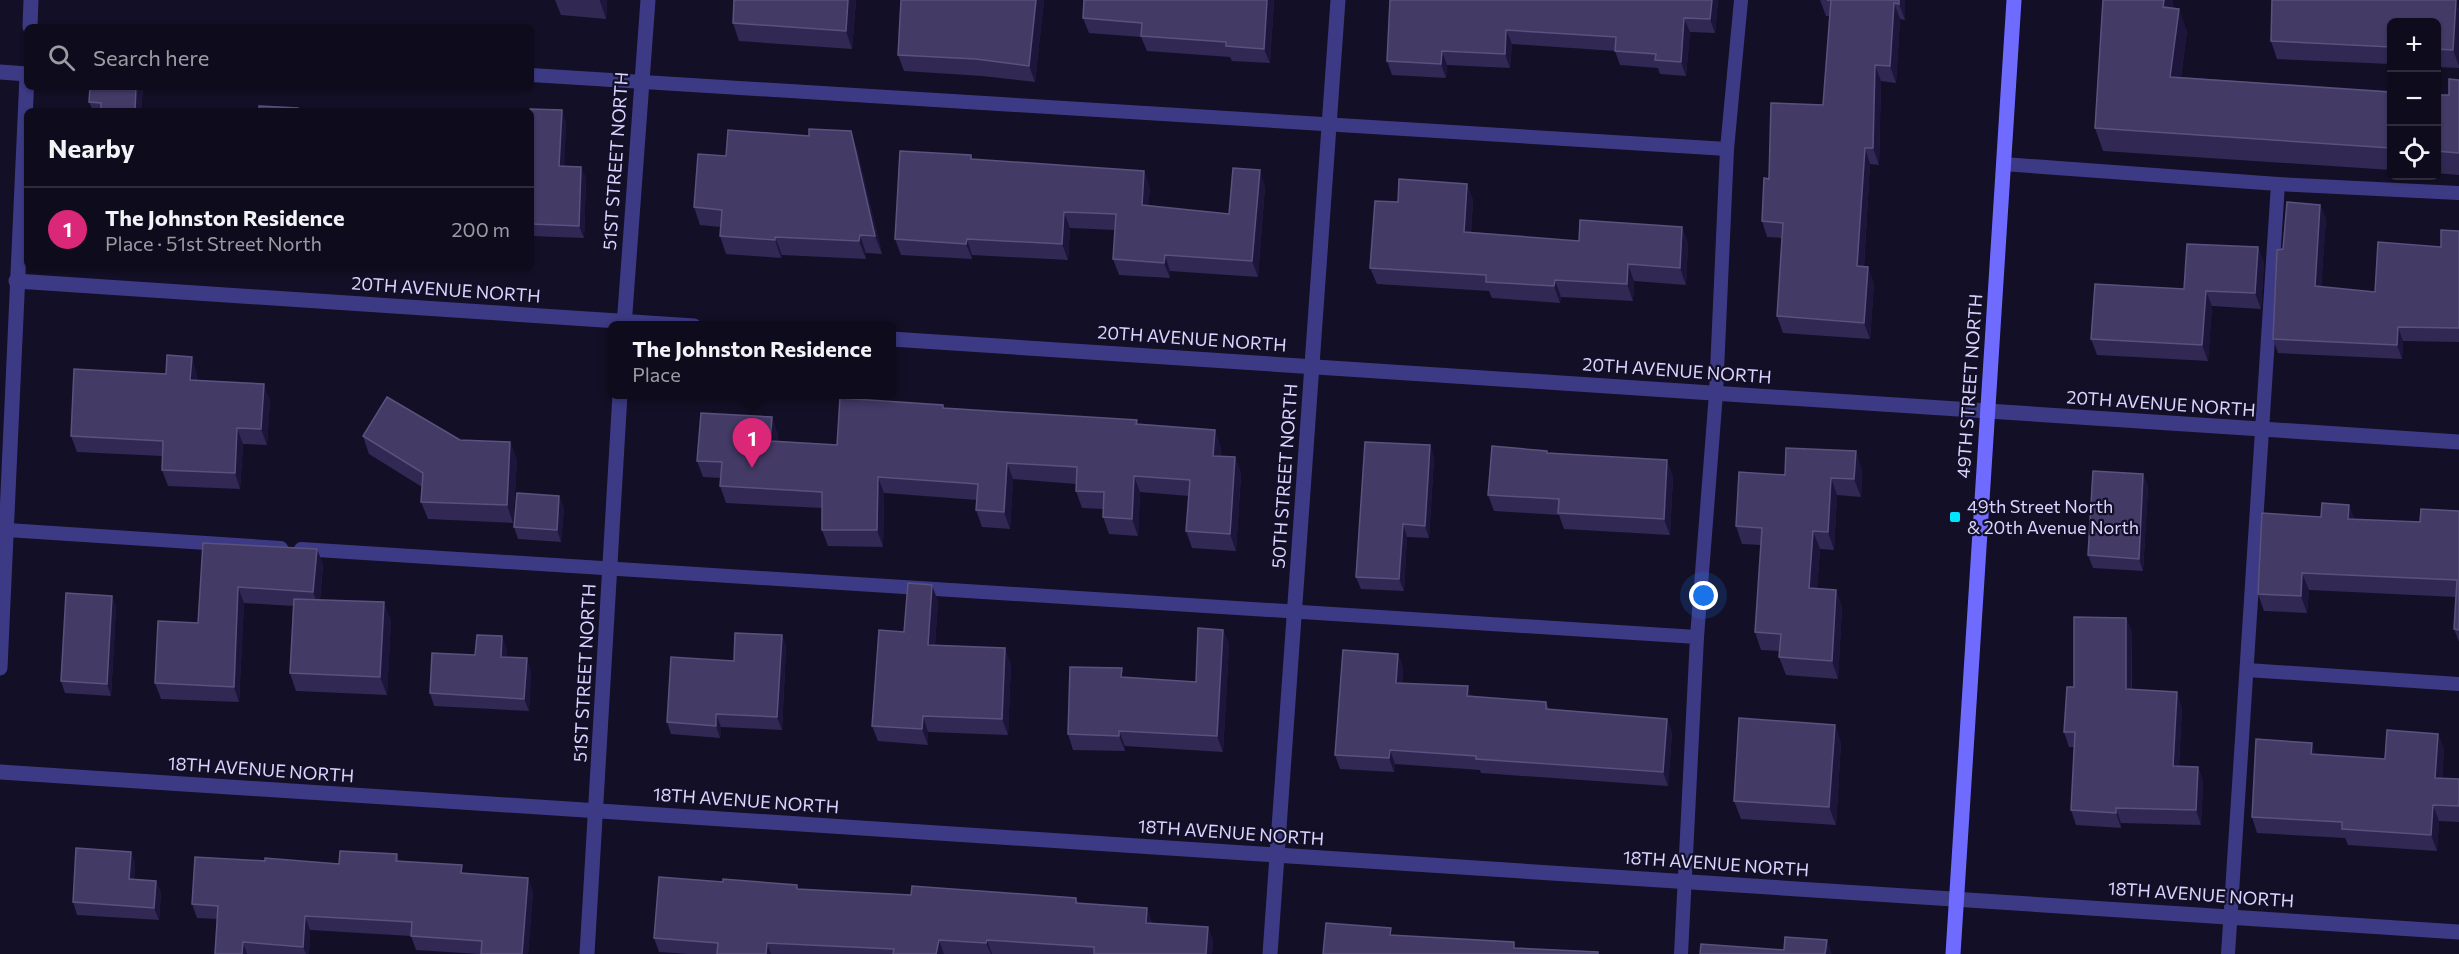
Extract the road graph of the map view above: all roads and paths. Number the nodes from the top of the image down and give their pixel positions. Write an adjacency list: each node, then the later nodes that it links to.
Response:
1 (31, 0): 6 (street)
2 (648, 0): 10 (street, 51ST STREET NORTH)
3 (1338, 0): 13 (street, 50TH STREET NORTH)
4 (1741, 0): 15 (lane)
5 (2014, 0): 16 (main road, 49TH STREET NORTH)
6 (30, 24)
7 (0, 72): 8 (street)
8 (24, 75)
9 (534, 75): 10 (lane)
10 (641, 82): 13 (lane); 20 (street, 51ST STREET NORTH)
11 (26, 90): 12 (street)
12 (25, 108)
13 (1329, 125): 15 (lane); 23 (street, 50TH STREET NORTH)
14 (24, 131): 19 (street)
15 (1727, 149): 24 (lane)
16 (2003, 164): 17 (lane); 26 (main road, 49TH STREET NORTH)
17 (2278, 184): 18 (lane); 27 (lane)
18 (2459, 193)
19 (16, 281): 21 (street, 20TH AVENUE NORTH); 29 (street)
20 (624, 321)
21 (608, 322)
22 (896, 339): 23 (street, 20TH AVENUE NORTH)
23 (1312, 366): 24 (street, 20TH AVENUE NORTH); 32 (street, 50TH STREET NORTH)
24 (1716, 393): 26 (street, 20TH AVENUE NORTH); 33 (lane)
25 (620, 399): 31 (street, 51ST STREET NORTH)
26 (1988, 412): 27 (street, 20TH AVENUE NORTH); 41 (main road, 49TH STREET NORTH)
27 (2263, 430): 28 (street, 20TH AVENUE NORTH); 35 (lane)
28 (2459, 442)
29 (5, 466): 30 (street)
30 (7, 530): 31 (lane); 34 (street)
31 (610, 568): 32 (lane); 38 (street, 51ST STREET NORTH)
32 (1295, 611): 33 (lane); 39 (street, 50TH STREET NORTH)
33 (1697, 637): 40 (lane)
34 (0, 668)
35 (2247, 670): 36 (lane); 42 (lane)
36 (2459, 684)
37 (0, 772): 38 (street, 18TH AVENUE NORTH)
38 (597, 811): 39 (street, 18TH AVENUE NORTH); 44 (street, 51ST STREET NORTH)
39 (1279, 855): 40 (street, 18TH AVENUE NORTH); 45 (street, 50TH STREET NORTH)
40 (1686, 882): 41 (street, 18TH AVENUE NORTH); 46 (lane)
41 (1956, 899): 42 (street, 18TH AVENUE NORTH); 47 (main road, 49TH STREET NORTH)
42 (2231, 917): 43 (street, 18TH AVENUE NORTH); 48 (lane)
43 (2459, 932)
44 (587, 954)
45 (1270, 954)
46 (1681, 954)
47 (1953, 954)
48 (2228, 954)

